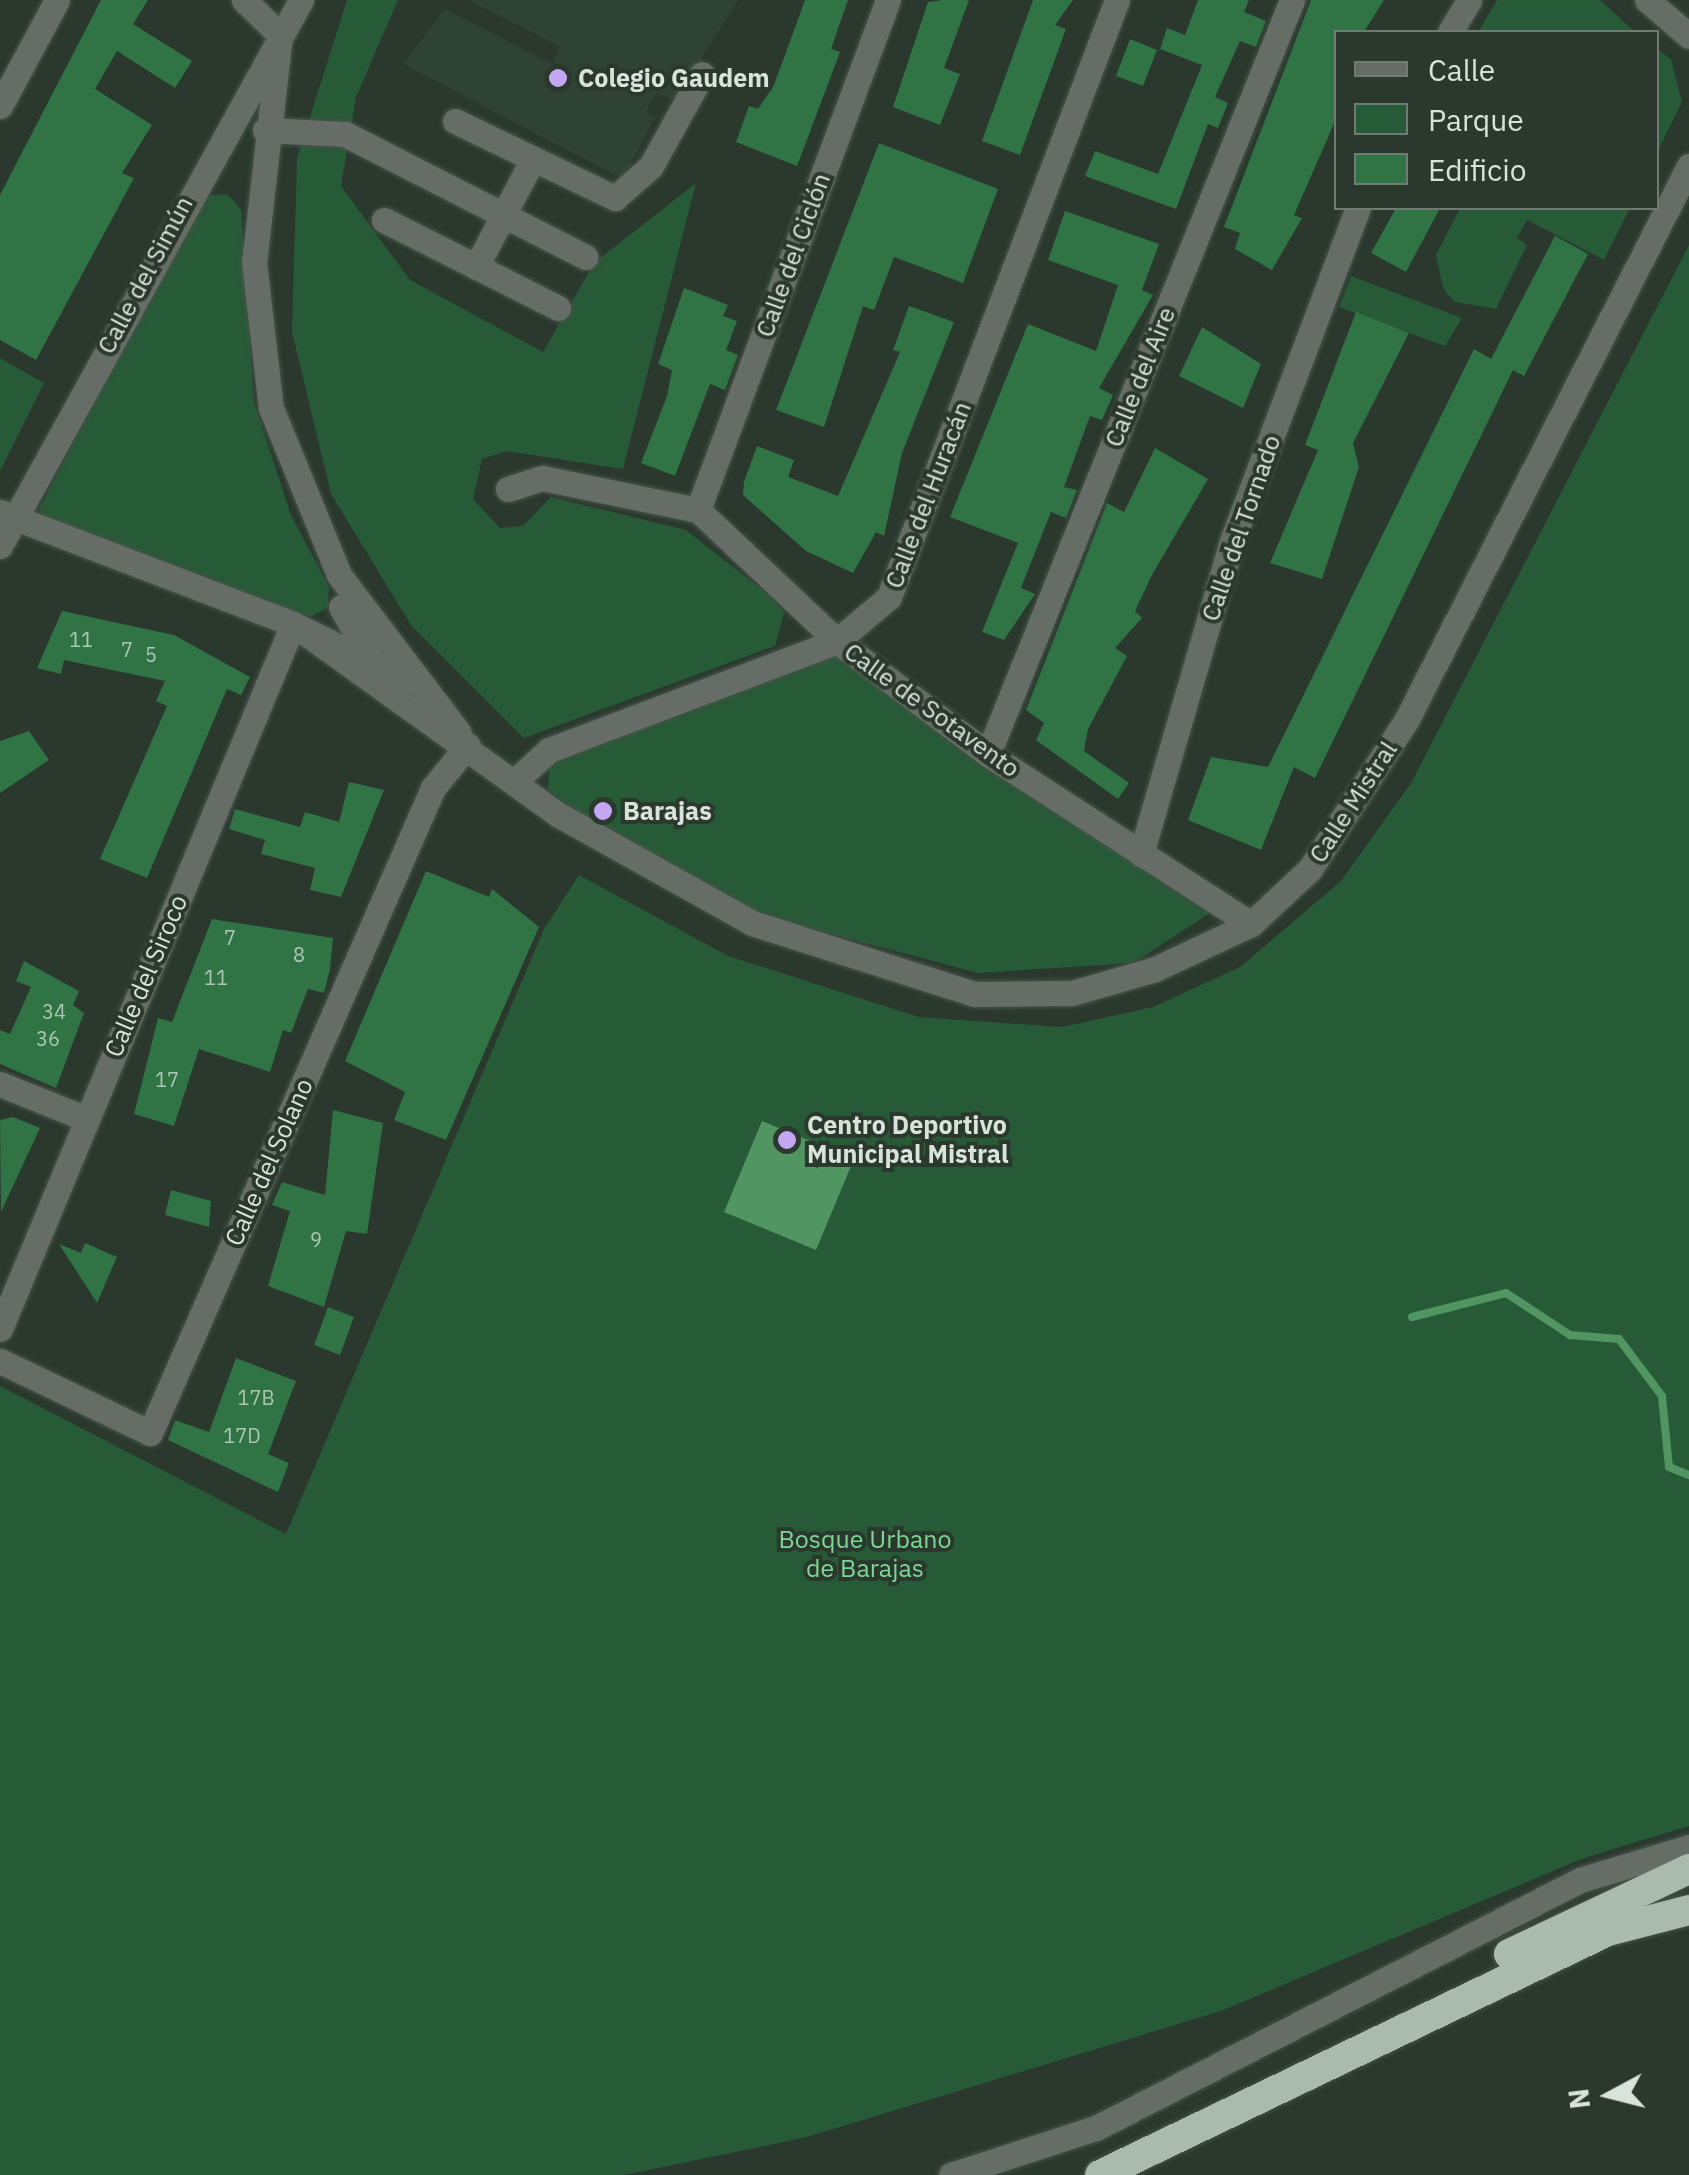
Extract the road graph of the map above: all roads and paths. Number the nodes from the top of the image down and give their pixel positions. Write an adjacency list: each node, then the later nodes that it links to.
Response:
1 (57, 0): 13 (street)
2 (244, 0): 10 (street)
3 (301, 0): 10 (street, Calle del Simún)
4 (888, 0): 25 (street, Calle del Ciclón)
5 (1117, 0): 31 (street, Calle del Huracán)
6 (1292, 0): 36 (street, Calle del Aire)
7 (1469, 0): 9 (street)
8 (1647, 0): 11 (street)
9 (1451, 30)
10 (280, 34): 15 (street); 26 (street, Calle del Simún)
11 (1689, 36)
12 (702, 74): 16 (street)
13 (0, 106)
14 (455, 121): 16 (street)
15 (265, 130): 19 (street); 28 (street)
16 (534, 159): 19 (street)
17 (1689, 166): 39 (street, Calle Mistral)
18 (1357, 210): 38 (street, Calle del Tornado)
19 (504, 216): 21 (street); 22 (street)
20 (384, 220): 22 (street)
21 (584, 257)
22 (476, 267): 23 (street)
23 (558, 308)
24 (508, 489): 25 (street)
25 (698, 510): 31 (street, Calle de Sotavento)
26 (7, 515): 27 (street, Calle del Simún); 30 (street)
27 (0, 546)
28 (338, 575): 29 (street); 33 (street)
29 (341, 607): 30 (street); 32 (street)
30 (293, 624): 32 (street); 34 (street); 41 (street, Calle del Siroco)
31 (837, 641): 36 (street, Calle de Sotavento); 37 (street, Calle del Huracán)
32 (371, 658): 33 (street); 34 (street)
33 (428, 692): 35 (street)
34 (390, 696): 35 (street)
35 (468, 745): 37 (street, Calle Mistral); 43 (street, Calle del Solano)
36 (988, 754): 38 (street, Calle de Sotavento)
37 (516, 780): 39 (street, Calle Mistral)
38 (1141, 854): 39 (street, Calle de Sotavento)
39 (1251, 924)
40 (0, 1084): 41 (street)
41 (87, 1119): 42 (street, Calle del Siroco)
42 (0, 1328)
43 (0, 1361)
44 (1689, 1848): 48 (street)
45 (1689, 1870): 47 (highway)
46 (1689, 1910): 47 (highway)
47 (1278, 2089): 49 (highway)
48 (951, 2175)
49 (1100, 2175)

